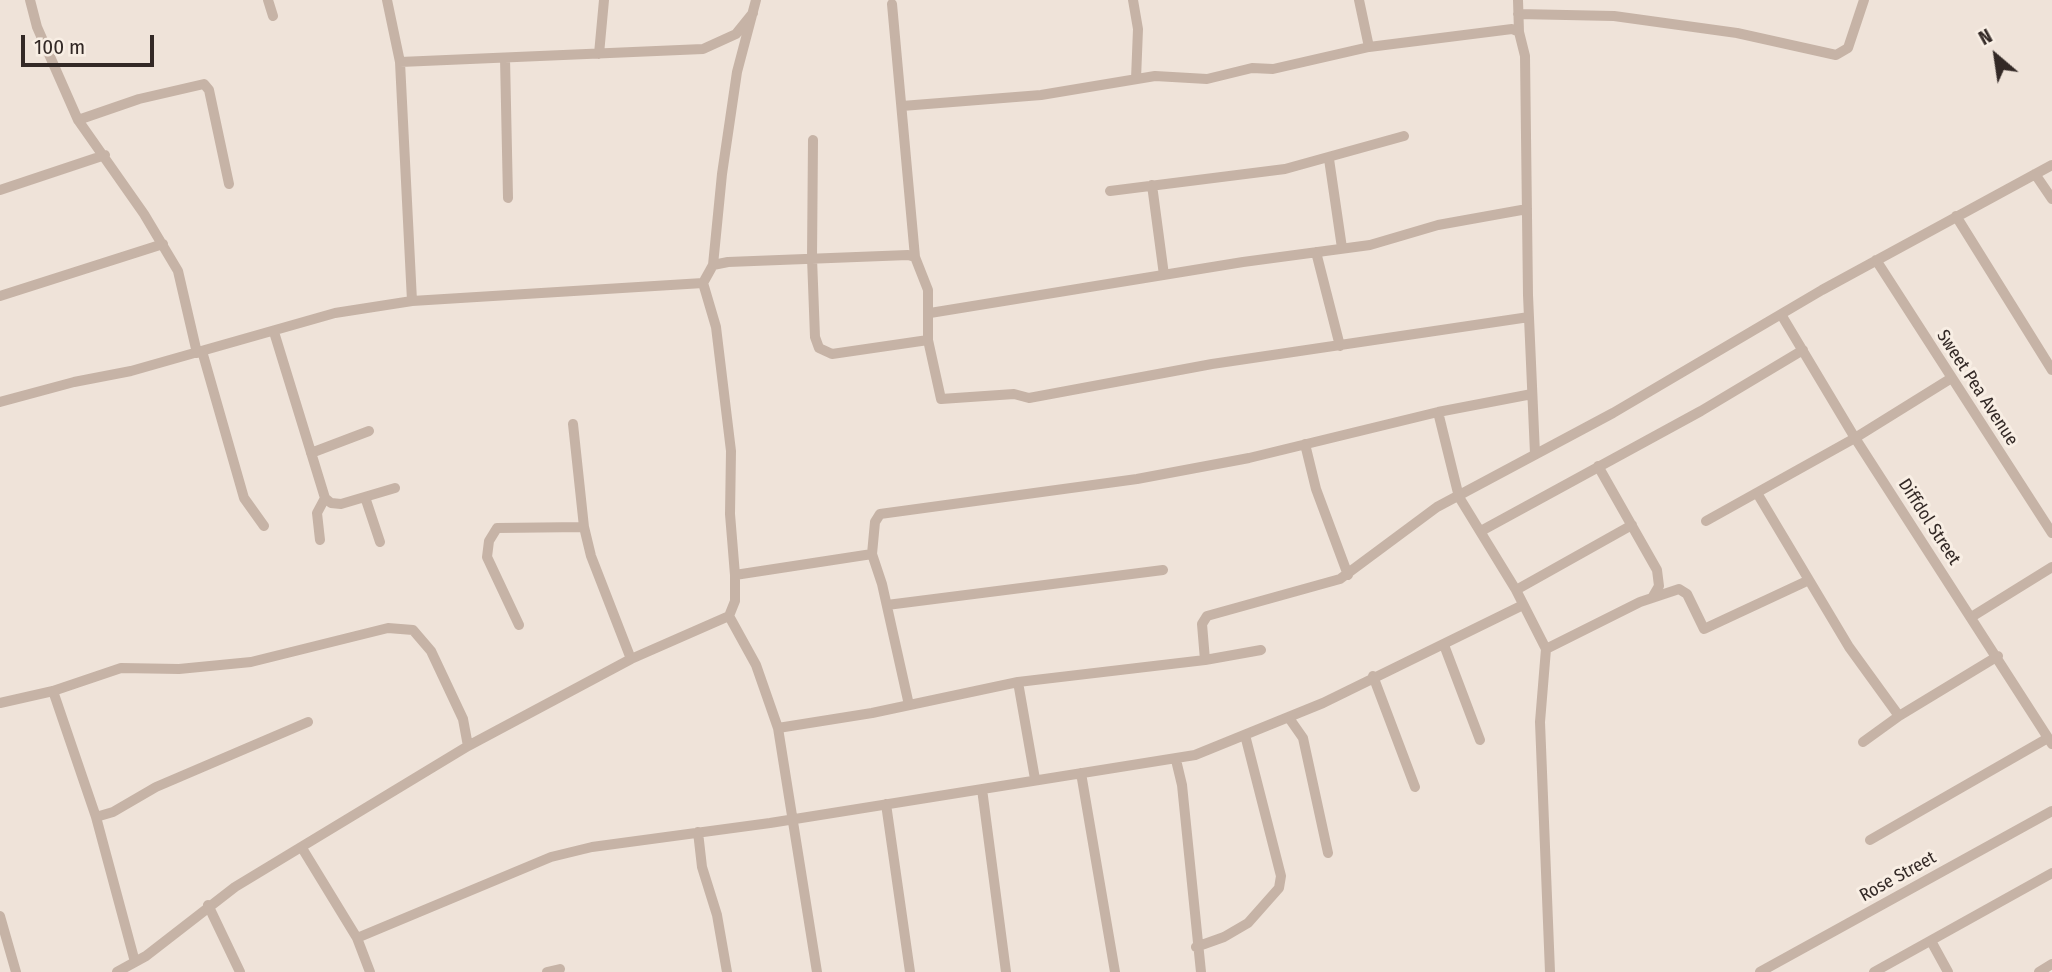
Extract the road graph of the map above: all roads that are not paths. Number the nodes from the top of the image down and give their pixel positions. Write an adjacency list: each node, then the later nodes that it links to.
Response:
1 (30, 0): 21 (street)
2 (268, 0): 13 (street)
3 (387, 0): 18 (street)
4 (604, 0): 16 (street)
5 (756, 0): 11 (street)
6 (1133, 0): 19 (street)
7 (1359, 0): 15 (street)
8 (1518, 0): 12 (street)
9 (1864, 0): 12 (street)
10 (892, 4): 20 (street)
11 (753, 13): 16 (street); 42 (street)
12 (1518, 14): 14 (street)
13 (273, 16)
14 (1519, 32): 15 (street); 34 (street)
15 (1369, 47): 19 (street)
16 (598, 54): 17 (street)
17 (505, 58): 18 (street); 32 (street)
18 (400, 62): 46 (street)
19 (1136, 79): 20 (street)
20 (902, 106): 39 (street)
21 (78, 120): 24 (street); 28 (street)
22 (1404, 136): 25 (street)
23 (813, 140): 40 (street)
24 (105, 155): 30 (street); 36 (street)
25 (1329, 159): 29 (street); 37 (street)
26 (2052, 165): 27 (street)
27 (2035, 174): 33 (street); 35 (street)
28 (229, 184)
29 (1152, 186): 31 (street); 43 (street)
30 (0, 190)
31 (1110, 191)
32 (508, 198)
33 (2052, 199)
34 (1527, 209): 37 (street); 49 (street)
35 (1956, 216): 41 (street); 55 (street)
36 (163, 244): 45 (street); 54 (street)
37 (1342, 248): 38 (street)
38 (1316, 252): 43 (street); 52 (street)
39 (915, 257): 40 (street); 47 (street)
40 (811, 258): 42 (street); 51 (street)
41 (1876, 260): 48 (street); 56 (street, Sweet Pea Avenue)
42 (713, 265): 44 (street)
43 (1164, 275): 47 (street)
44 (703, 283): 46 (street); 83 (street)
45 (0, 296)
46 (411, 301): 50 (street)
47 (930, 313): 51 (street)
48 (1782, 316): 53 (street, Diffdol Street); 65 (street)
49 (1529, 317): 52 (street); 57 (street)
50 (274, 332): 54 (street); 64 (street)
51 (928, 341): 52 (street)
52 (1340, 346)
53 (1803, 350): 62 (street, Diffdol Street); 66 (street)
54 (199, 352): 58 (street); 74 (street)
55 (2052, 370)
56 (1950, 379): 62 (street); 77 (street, Sweet Pea Avenue)
57 (1532, 394): 59 (street); 65 (street)
58 (0, 402)
59 (1438, 412): 63 (street); 70 (street)
60 (573, 424): 75 (street)
61 (369, 431): 64 (street)
62 (1856, 438): 68 (street); 91 (street, Diffdol Street)
63 (1305, 444): 80 (street); 84 (street)
64 (311, 453): 71 (street)
65 (1535, 454): 70 (street)
66 (1598, 466): 73 (street); 76 (street)
67 (395, 488): 69 (street)
68 (1757, 493): 72 (street); 85 (street)
69 (365, 497): 71 (street); 79 (street)
70 (1460, 497): 76 (street); 84 (street)
71 (325, 498): 78 (street)
72 (1706, 521)
73 (1632, 525): 86 (street); 87 (street)
74 (264, 526)
75 (584, 527): 92 (street); 97 (street)
76 (1481, 531): 86 (street)
77 (2052, 533)
78 (320, 540)
79 (380, 542)
80 (872, 554): 83 (street); 89 (street)
81 (2052, 567): 91 (street)
82 (1163, 570): 89 (street)
83 (735, 575): 90 (street)
84 (1348, 575): 98 (street)
85 (1807, 581): 87 (street); 104 (street)
86 (1516, 590): 88 (street)
87 (1652, 597): 94 (street)
88 (1523, 605): 93 (street); 94 (street)
89 (887, 606): 103 (street)
90 (729, 615): 97 (street); 107 (street)
91 (1973, 617): 96 (street, Diffdol Street)
92 (519, 625)
93 (1444, 645): 99 (street); 109 (street)
94 (1546, 649): 147 (street)
95 (1261, 650): 98 (street)
96 (1998, 656): 104 (street); 110 (street, Diffdol Street)
97 (631, 659): 112 (street)
98 (1205, 660): 100 (street)
99 (1373, 676): 105 (street); 116 (street)
100 (1018, 682): 103 (street); 115 (street)
101 (53, 691): 102 (street); 112 (street); 120 (street)
102 (0, 703)
103 (909, 705): 107 (street)
104 (1899, 716): 111 (street)
105 (1289, 718): 108 (street); 125 (street)
106 (308, 722): 120 (street)
107 (778, 728): 121 (street)
108 (1245, 735): 113 (street); 132 (street)
109 (1480, 740)
110 (2050, 741): 123 (street)
111 (1863, 743)
112 (468, 746): 124 (street)
113 (1176, 760): 114 (street); 132 (street)
114 (1081, 773): 115 (street); 145 (street)
115 (1035, 779): 117 (street)
116 (1415, 787)
117 (982, 789): 118 (street); 144 (street)
118 (886, 804): 121 (street); 143 (street)
119 (2052, 811): 148 (street, Rose Street)
120 (96, 817): 133 (street)
121 (792, 819): 122 (street); 142 (street)
122 (698, 832): 130 (street); 141 (street)
123 (1870, 840)
124 (302, 848): 127 (street); 130 (street)
125 (1328, 853)
126 (2052, 873): 131 (street)
127 (208, 905): 133 (street); 138 (street)
128 (0, 916): 129 (street)
129 (3, 939): 136 (street)
130 (357, 939): 139 (street)
131 (1931, 940): 149 (street); 150 (street)
132 (1196, 947): 146 (street)
133 (135, 962): 137 (street)
134 (2052, 964): 151 (street)
135 (560, 969): 140 (street)
136 (16, 972)
137 (117, 972)
138 (240, 972)
139 (370, 972)
140 (547, 972)
141 (727, 972)
142 (817, 972)
143 (910, 972)
144 (1006, 972)
145 (1115, 972)
146 (1201, 972)
147 (1550, 972)
148 (1760, 972)
149 (1874, 972)
150 (1948, 972)
151 (2039, 972)

